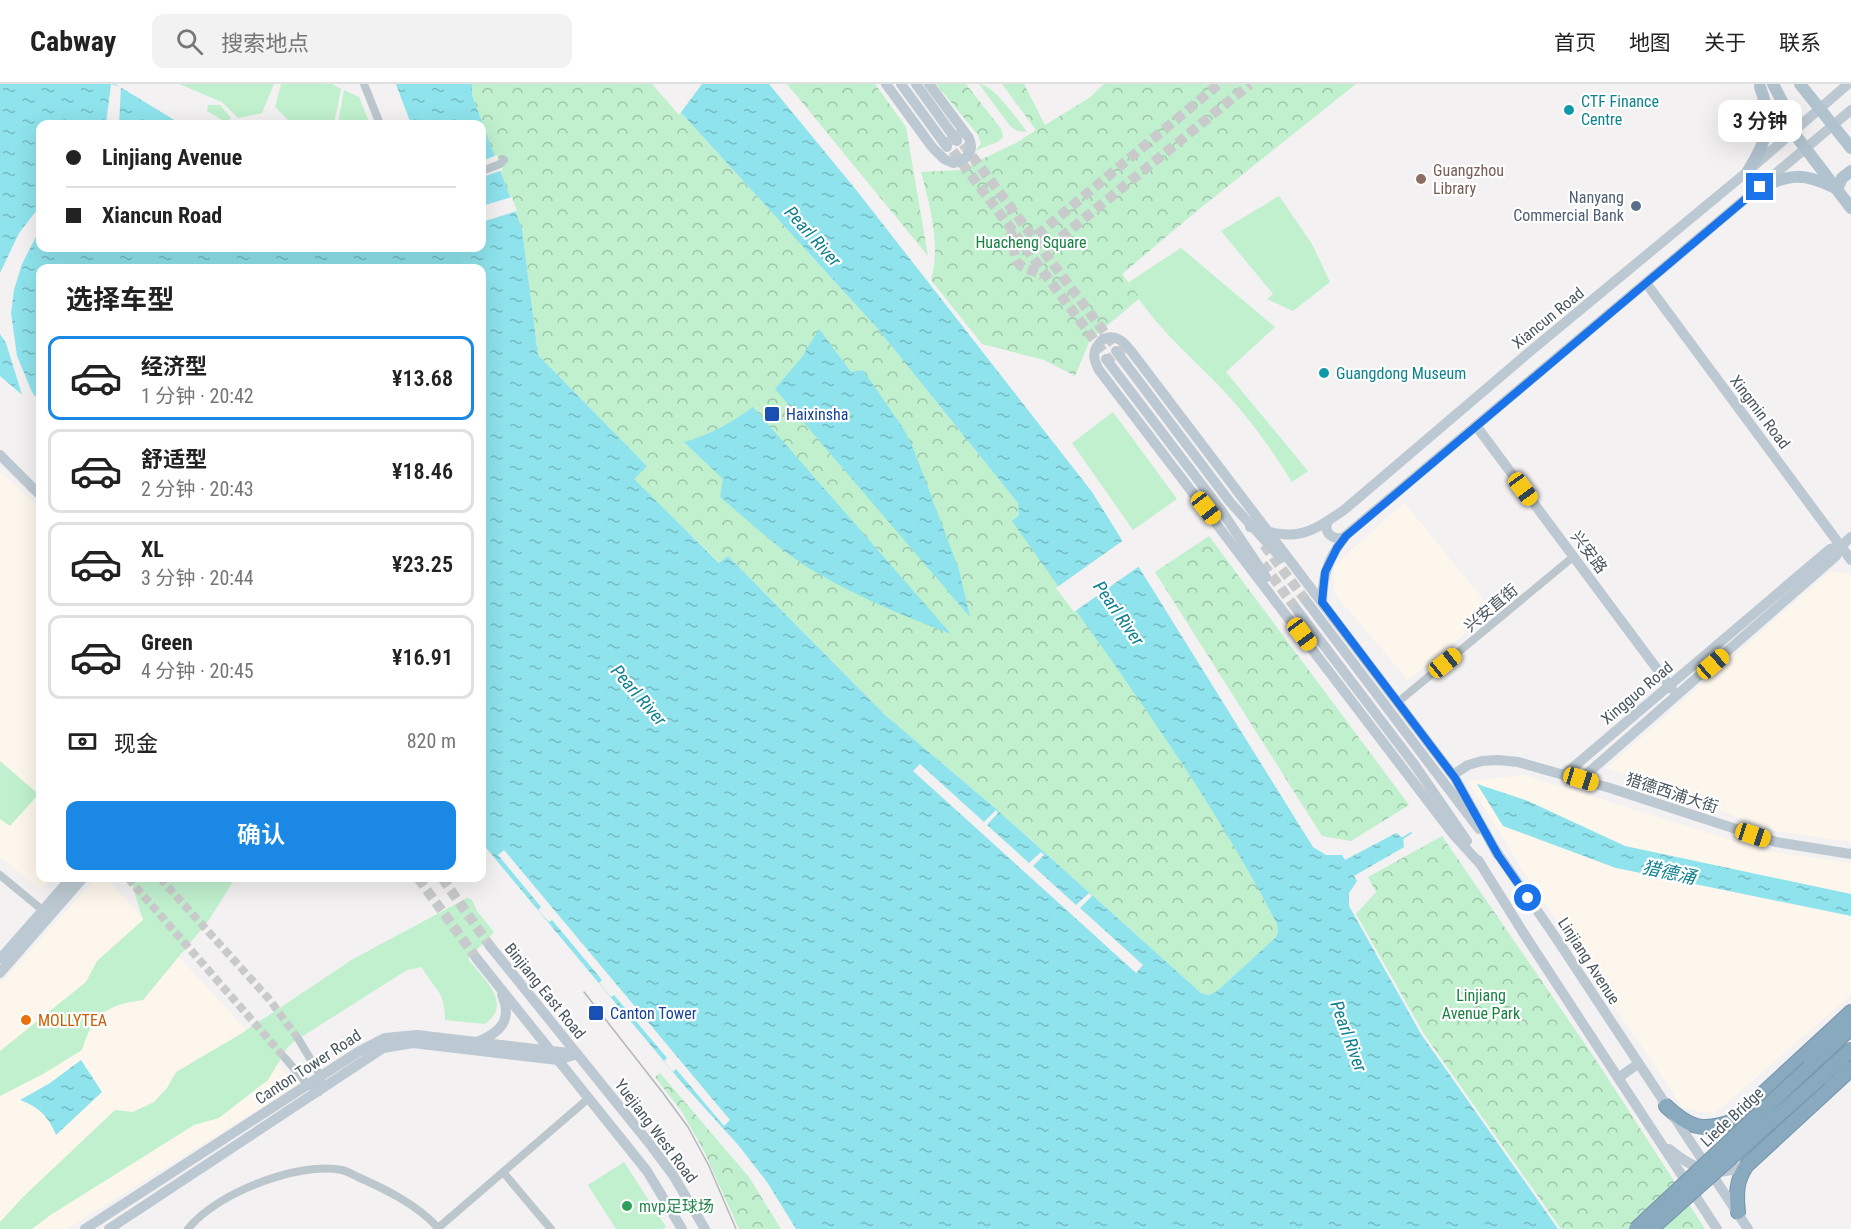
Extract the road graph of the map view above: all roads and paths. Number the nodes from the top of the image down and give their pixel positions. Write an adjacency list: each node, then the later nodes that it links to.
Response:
1 (364, 84): 11 (street)
2 (886, 84): 5 (main road)
3 (901, 84): 4 (main road)
4 (916, 84)
5 (929, 84)
6 (1800, 84): 9 (main road)
7 (1848, 84): 9 (main road, Xiancun Road)
8 (1764, 85): 13 (main road); 18 (main road)
9 (1819, 108): 12 (main road); 13 (main road, Xiancun Road)
10 (1851, 110): 12 (main road)
11 (379, 120)
12 (1833, 126): 14 (main road); 15 (main road)
13 (1793, 132): 15 (main road); 18 (main road, Xiancun Road)
14 (1851, 148)
15 (1806, 149): 20 (main road); 21 (main road)
16 (504, 160): 17 (street)
17 (486, 169)
18 (1748, 171): 20 (main road); 29 (main road, Xiancun Road)
19 (1851, 171): 21 (main road)
20 (1760, 187): 21 (main road); 23 (main road)
21 (1837, 189): 22 (main road)
22 (1851, 208)
23 (1646, 283): 26 (main road); 34 (main road, Xingmin Road)
24 (1116, 351): 30 (main road)
25 (1106, 359): 40 (main road)
26 (1477, 427): 33 (main road); 35 (main road, 兴安路)
27 (0, 455): 28 (main road)
28 (36, 491)
29 (1328, 521): 31 (main road, Xiancun Road); 33 (main road)
30 (1251, 526): 31 (main road, Xiancun Road); 37 (main road)
31 (1267, 531): 37 (main road); 40 (main road)
32 (1851, 537): 34 (main road, Xingguo Road)
33 (1344, 538): 39 (main road)
34 (1840, 546): 36 (main road, Xingmin Road); 41 (main road, Xingguo Road); 42 (main road, Xingguo Road)
35 (1573, 557): 41 (main road, 兴安路); 43 (street, 兴安直街)
36 (1851, 560)
37 (1301, 576): 39 (main road)
38 (1307, 602): 48 (main road, Linjiang Avenue)
39 (1322, 602): 43 (main road)
40 (1292, 612): 70 (main road)
41 (1669, 685): 42 (main road, 兴安路); 44 (main road, Xingguo Road)
42 (1677, 695): 46 (main road, Xingguo Road)
43 (1398, 702): 45 (main road)
44 (1564, 775): 45 (main road, 猎德西浦大街); 46 (main road, 猎德西浦大街)
45 (1453, 776): 48 (main road)
46 (1581, 779): 47 (main road, 猎德西浦大街)
47 (1851, 854)
48 (1498, 855): 67 (main road, Linjiang Avenue)
49 (0, 875): 52 (street)
50 (68, 882): 52 (main road)
51 (79, 882): 52 (main road)
52 (46, 913): 54 (main road); 56 (main road)
53 (490, 946): 64 (main road, Binjiang East Road)
54 (0, 959)
55 (477, 959): 57 (main road, Binjiang East Road)
56 (0, 973)
57 (499, 987): 61 (main road); 62 (main road, Binjiang East Road)
58 (1851, 1011): 75 (highway)
59 (1851, 1028): 88 (highway, Liede Bridge, bridge)
60 (299, 1040): 69 (street)
61 (474, 1043): 62 (main road, Canton Tower Road); 69 (main road, Canton Tower Road)
62 (549, 1050): 64 (main road, Canton Tower Road); 66 (main road, Binjiang East Road)
63 (1851, 1050): 89 (highway, Liede Bridge, bridge)
64 (577, 1054): 66 (main road); 87 (main road, Yuejiang West Road)
65 (285, 1058): 71 (street)
66 (558, 1060): 72 (main road, Canton Tower Road); 73 (main road, Yuejiang West Road)
67 (1638, 1064): 70 (main road); 74 (main road, Linjiang Avenue)
68 (1851, 1069): 77 (highway)
69 (321, 1077): 71 (main road, Canton Tower Road); 72 (street)
70 (1618, 1078): 76 (main road)
71 (308, 1085): 72 (street); 82 (main road, Canton Tower Road)
72 (319, 1092): 83 (main road, Canton Tower Road)
73 (589, 1098): 78 (street); 86 (main road, Yuejiang West Road)
74 (1666, 1106): 75 (highway); 79 (main road, Linjiang Avenue)
75 (1732, 1121): 77 (highway)
76 (1662, 1144): 79 (main road); 90 (main road)
77 (1748, 1165): 79 (main road); 80 (highway)
78 (503, 1172): 81 (street); 85 (street)
79 (1711, 1172): 80 (main road, Linjiang Avenue)
80 (1738, 1212): 91 (main road, Linjiang Avenue)
81 (438, 1228): 84 (street)
82 (85, 1229)
83 (109, 1229)
84 (188, 1229)
85 (551, 1229)
86 (682, 1229)
87 (705, 1229)
88 (1636, 1229)
89 (1651, 1229)
90 (1717, 1229)
91 (1748, 1229)

